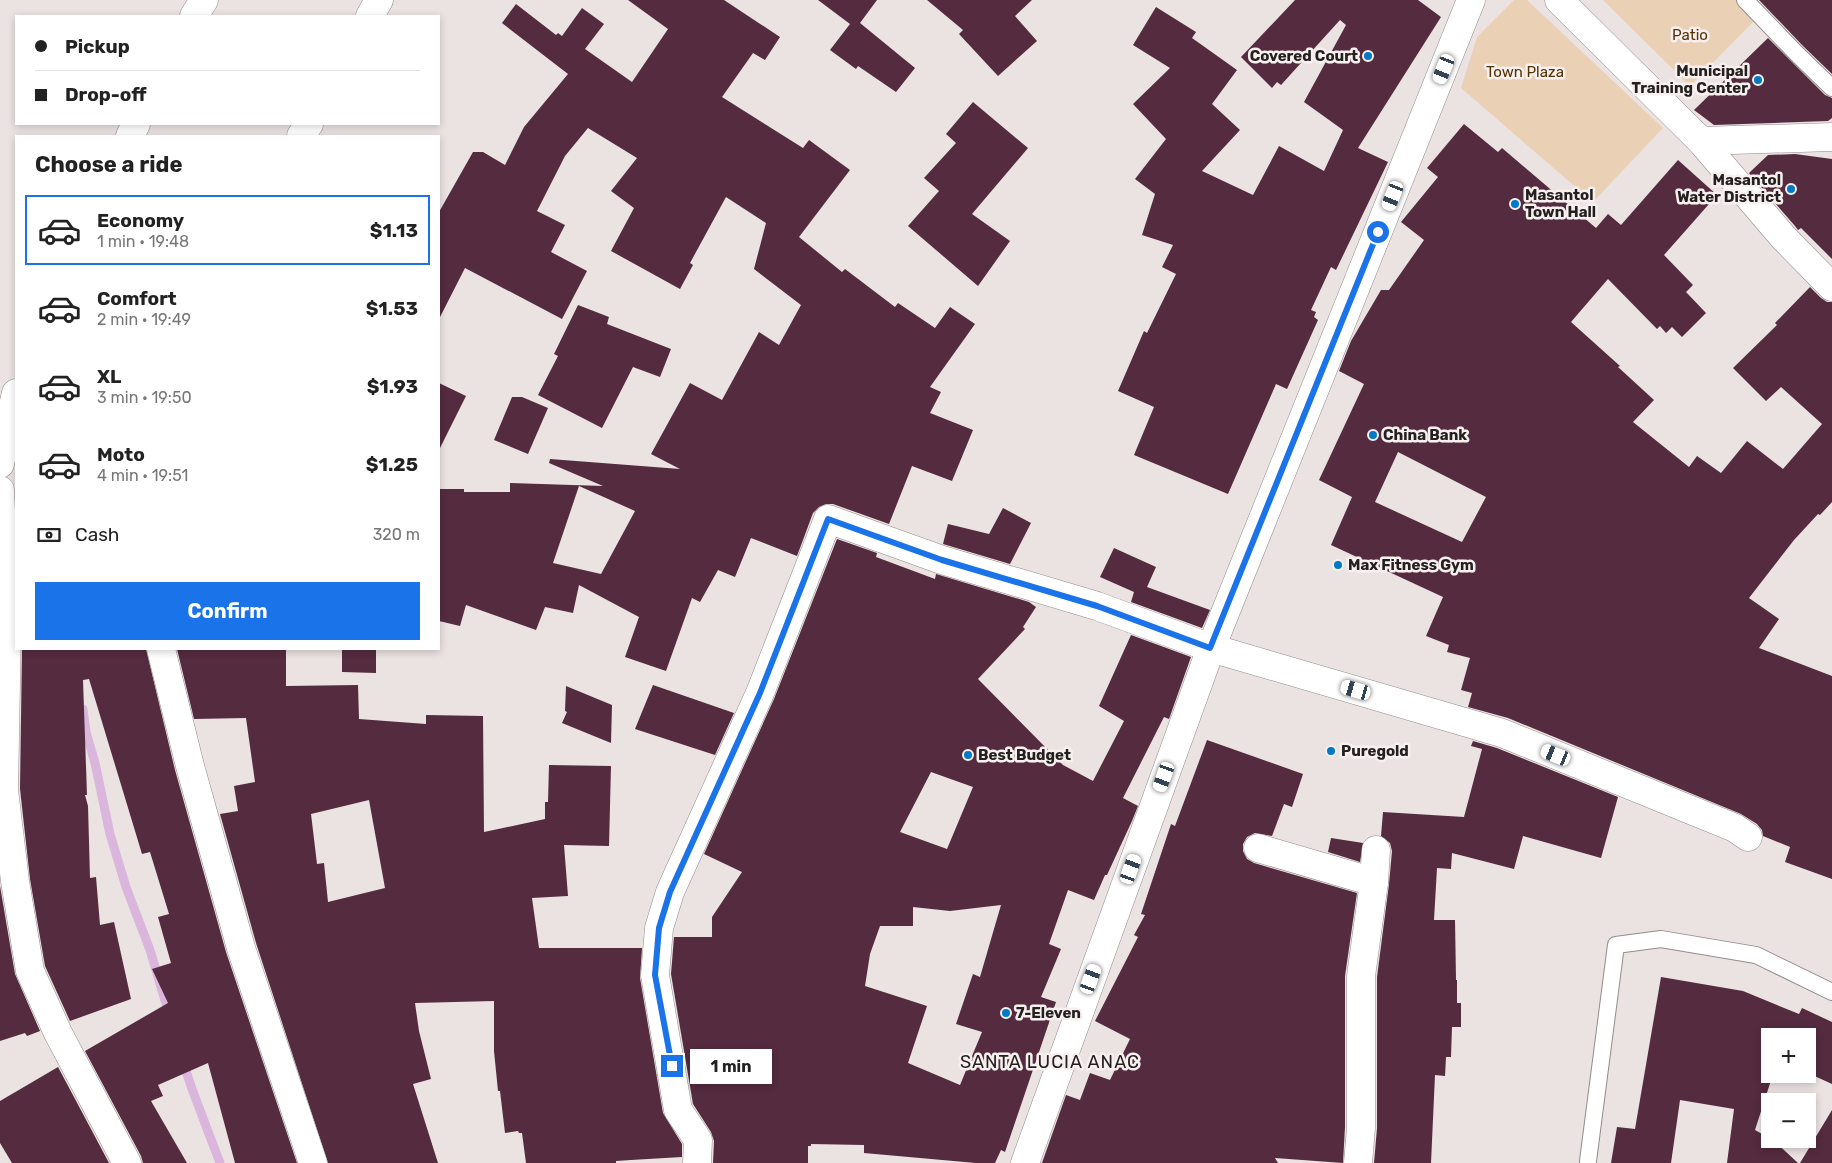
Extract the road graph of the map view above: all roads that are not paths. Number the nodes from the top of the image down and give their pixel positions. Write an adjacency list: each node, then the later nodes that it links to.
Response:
1 (204, 0): 6 (street)
2 (379, 0): 7 (street)
3 (1471, 0): 16 (street)
4 (1559, 0): 10 (street)
5 (1745, 0): 8 (lane)
6 (195, 15)
7 (371, 15)
8 (1832, 88)
9 (1832, 137): 10 (street)
10 (1701, 141): 11 (street)
11 (1832, 287)
12 (15, 397): 13 (street)
13 (0, 464)
14 (0, 490): 15 (street)
15 (11, 600): 18 (street)
16 (1210, 648): 19 (street); 27 (street); 28 (street)
17 (161, 650): 26 (street)
18 (2, 790): 25 (street)
19 (1748, 837)
20 (1258, 848): 22 (street)
21 (1376, 850): 22 (street)
22 (1374, 882): 29 (street)
23 (1832, 992): 24 (lane)
24 (1588, 1160)
25 (127, 1163)
26 (313, 1163)
27 (697, 1163)
28 (1025, 1163)
29 (1358, 1163)

